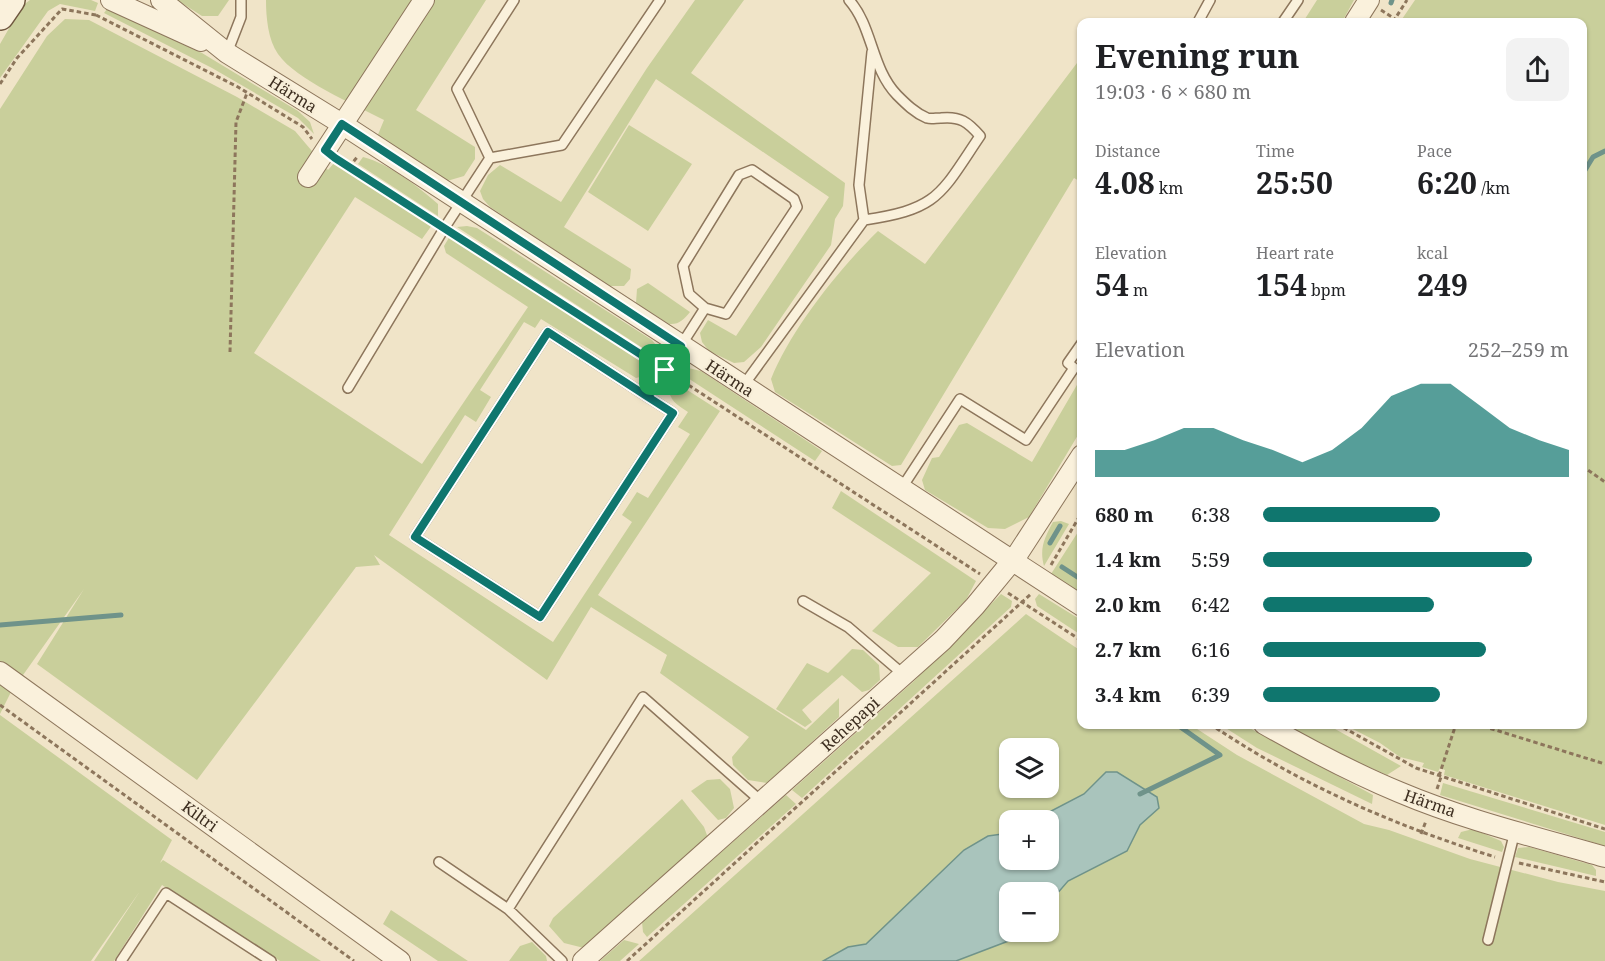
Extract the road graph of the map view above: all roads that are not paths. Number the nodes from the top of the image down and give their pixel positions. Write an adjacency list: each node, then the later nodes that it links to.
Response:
1 (11, 0): 12 (main road)
2 (161, 0): 17 (street, Härma)
3 (242, 0): 17 (lane)
4 (424, 0): 18 (street)
5 (514, 0): 19 (lane)
6 (660, 0): 19 (lane)
7 (849, 0): 16 (lane)
8 (1210, 0): 13 (lane)
9 (1298, 0): 14 (lane)
10 (1369, 0): 15 (street)
11 (105, 4): 17 (street, Härma)
12 (0, 16)
13 (1200, 18)
14 (1286, 18)
15 (1358, 18)
16 (872, 52): 22 (lane); 22 (lane)
17 (228, 53): 18 (street, Härma)
18 (342, 124): 20 (street); 21 (street, Härma)
19 (490, 158): 21 (lane)
20 (308, 177)
21 (461, 202): 24 (street, Härma); 27 (lane)
22 (864, 220): 26 (lane)
23 (705, 309): 23 (lane); 24 (lane)
24 (681, 346): 26 (street, Härma); 28 (lane)
25 (1077, 350): 30 (lane)
26 (743, 386): 30 (street, Härma)
27 (348, 388)
28 (648, 397): 28 (lane)
29 (1077, 463): 31 (street, Rehepapi)
30 (901, 489): 31 (street, Härma)
31 (1012, 561): 33 (street, Härma); 35 (street, Rehepapi)
32 (803, 601): 35 (lane)
33 (1077, 603)
34 (0, 672): 45 (street, Kiltri)
35 (904, 675): 37 (street, Rehepapi)
36 (1273, 729): 38 (street, Härma)
37 (762, 802): 41 (lane); 47 (street, Rehepapi)
38 (1515, 831): 39 (street, Härma); 42 (lane)
39 (1605, 857)
40 (439, 862): 41 (lane)
41 (508, 909): 46 (lane)
42 (1488, 940)
43 (121, 961): 44 (lane)
44 (271, 961)
45 (400, 961)
46 (562, 961)
47 (584, 961)

